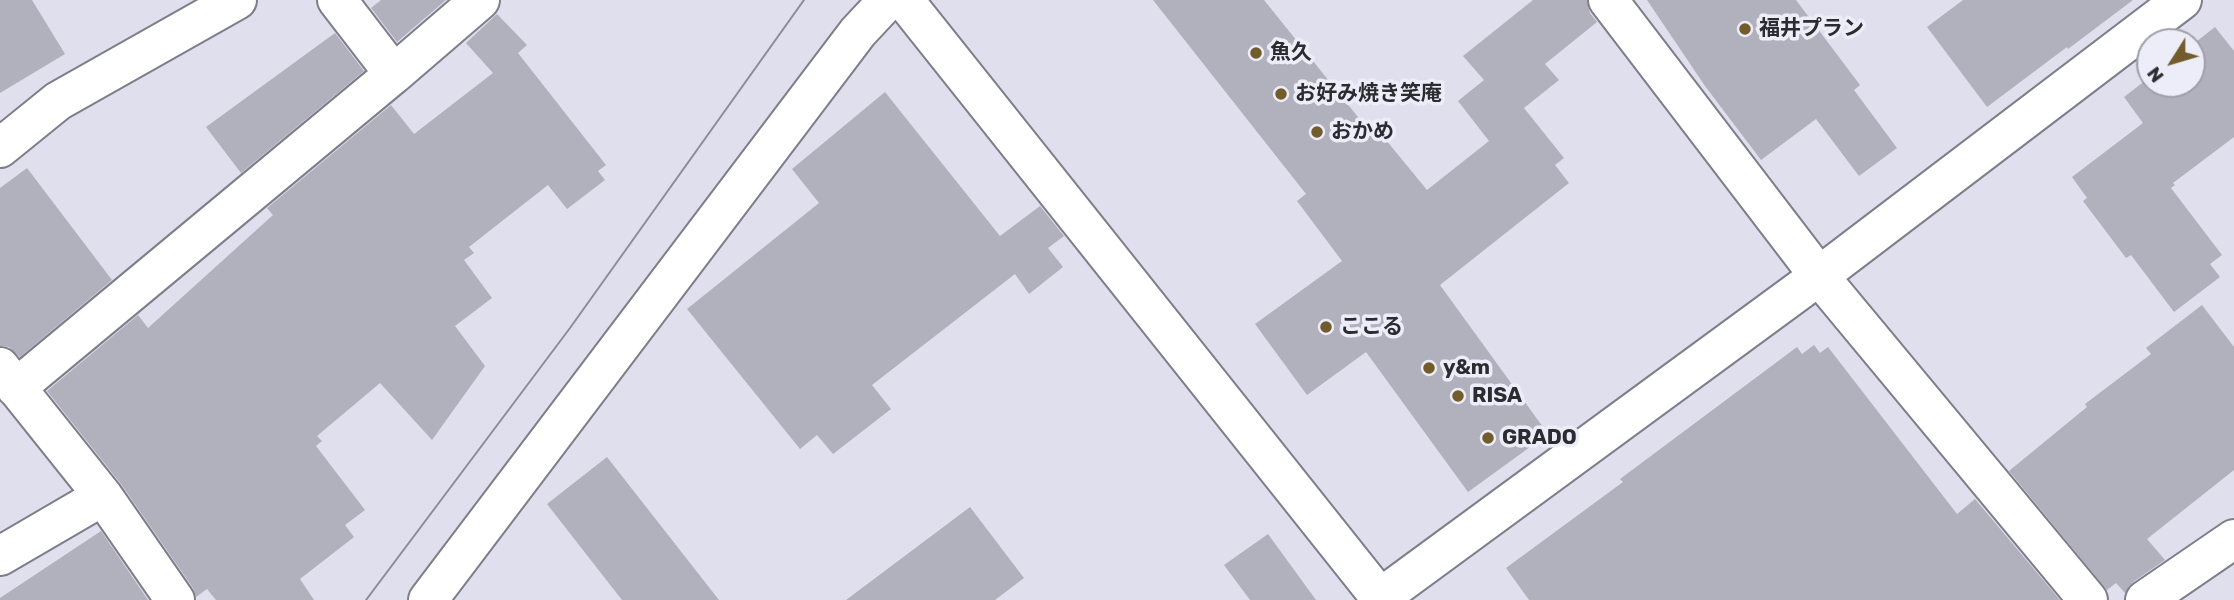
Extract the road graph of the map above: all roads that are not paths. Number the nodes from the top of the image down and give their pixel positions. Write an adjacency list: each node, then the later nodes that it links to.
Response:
1 (237, 0): 9 (street)
2 (337, 0): 8 (street)
3 (480, 0): 8 (street)
4 (888, 0): 17 (street)
5 (904, 0): 15 (street)
6 (1608, 0): 10 (street)
7 (2182, 0): 10 (street)
8 (394, 74): 11 (street)
9 (0, 148)
10 (1819, 276): 15 (street); 18 (street)
11 (8, 378): 12 (street)
12 (103, 496): 14 (street); 16 (street)
13 (2234, 539): 19 (street)
14 (0, 556)
15 (1381, 599)
16 (175, 600)
17 (428, 600)
18 (2088, 600)
19 (2146, 600)

